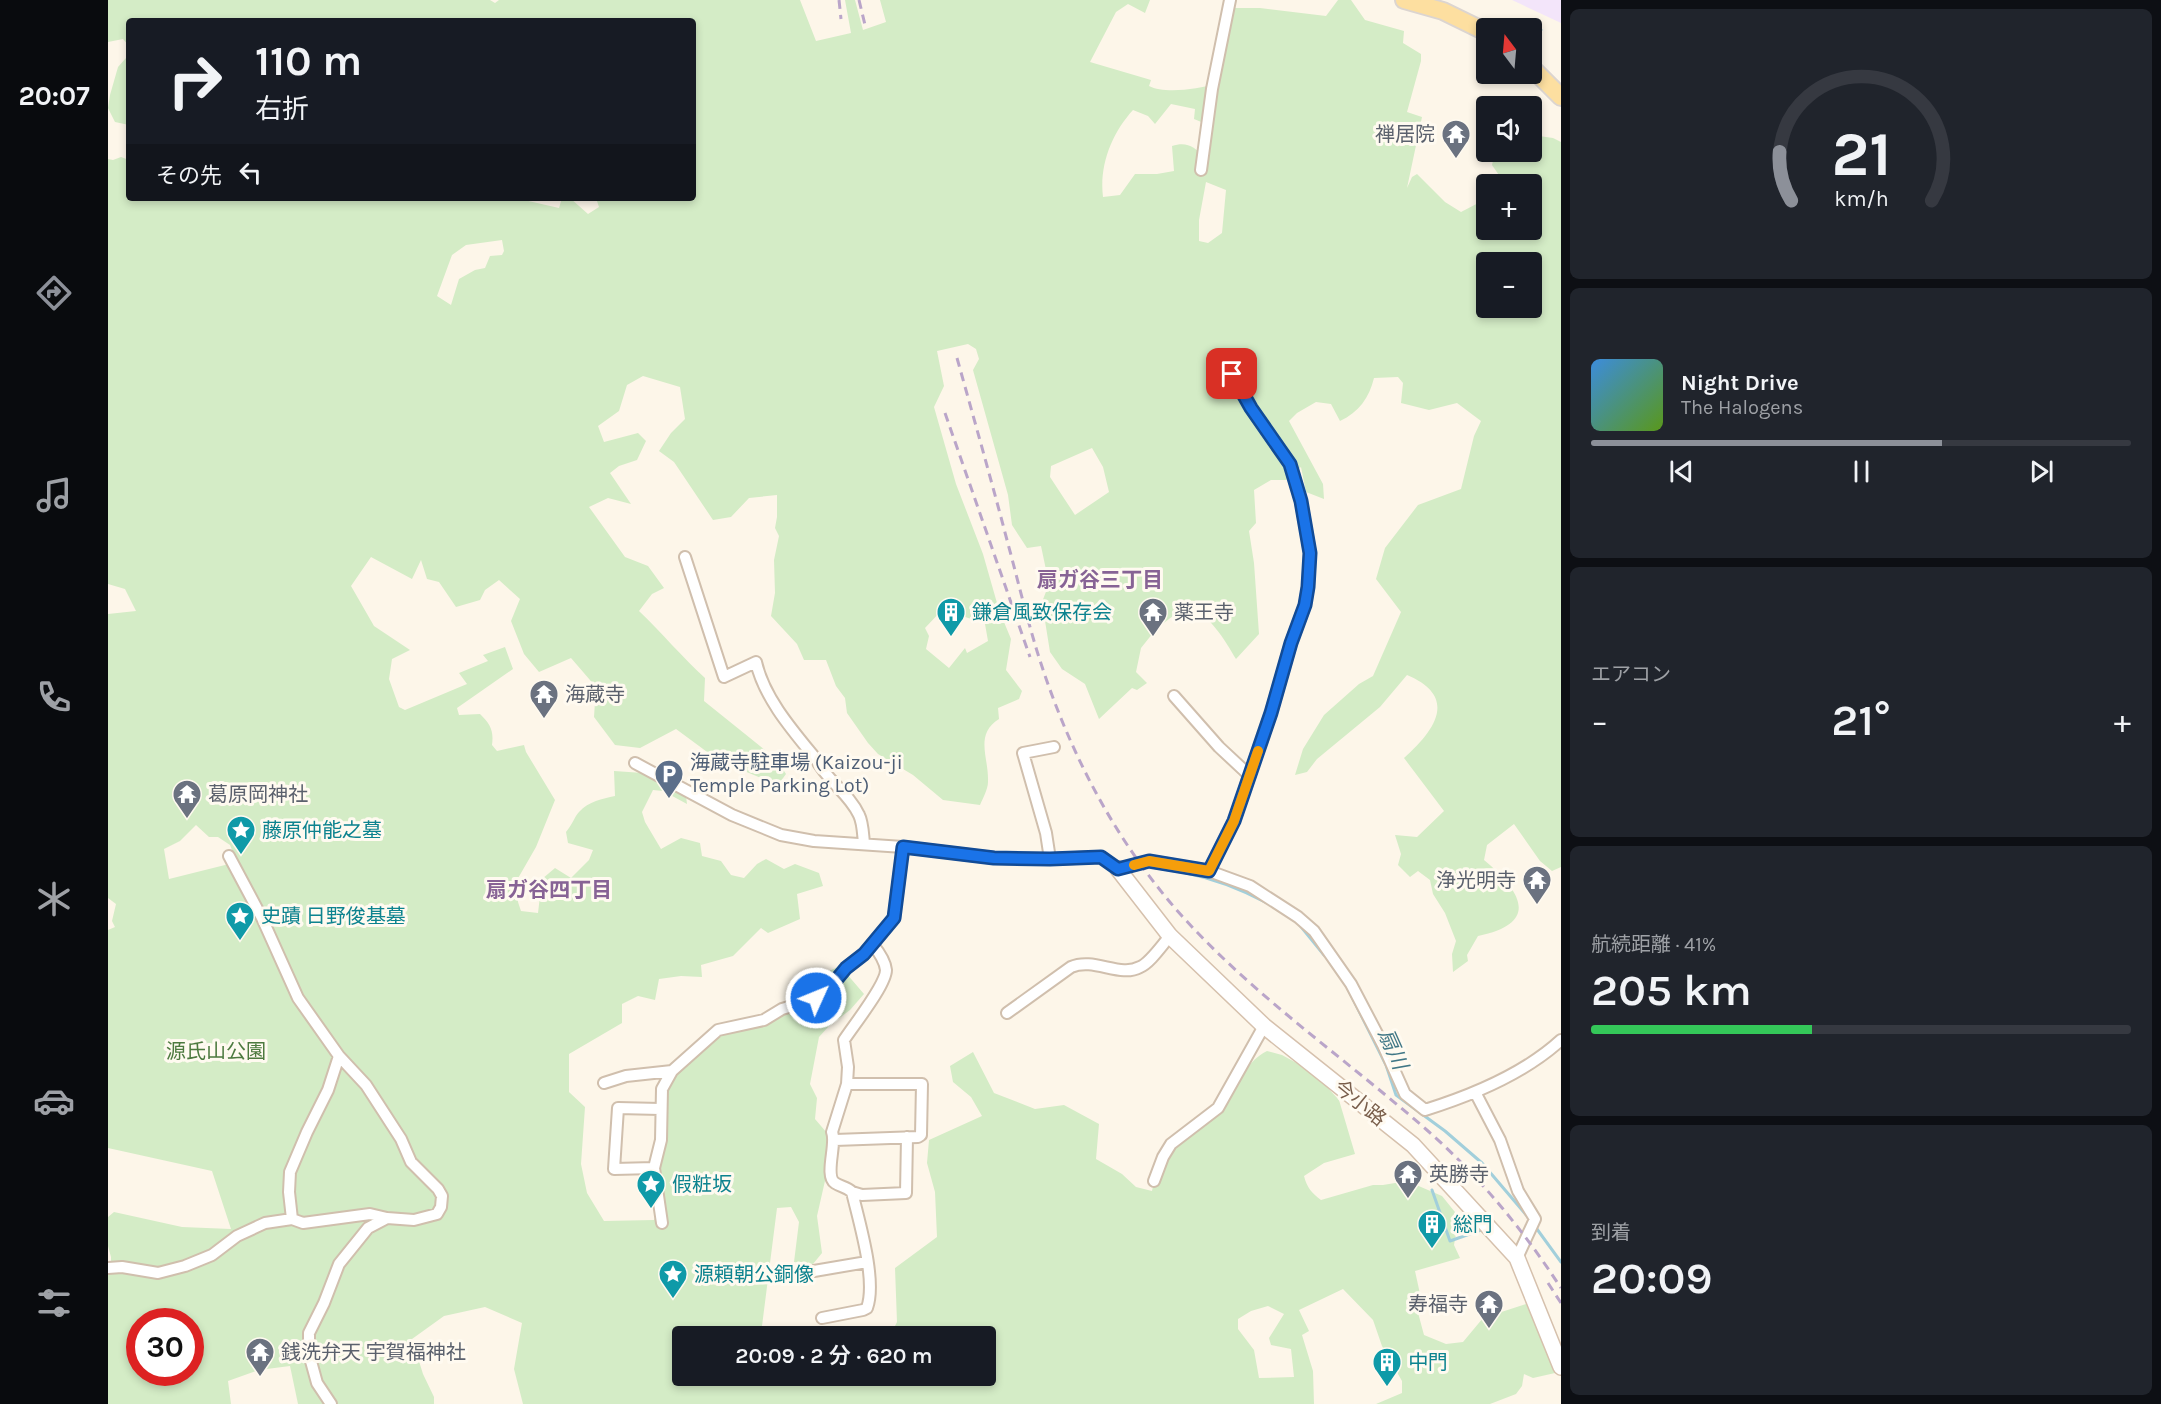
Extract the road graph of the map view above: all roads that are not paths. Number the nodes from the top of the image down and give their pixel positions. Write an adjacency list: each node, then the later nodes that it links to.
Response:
1 (1230, 0): 6 (street)
2 (1404, 0): 3 (main road)
3 (1476, 27)
4 (1542, 78): 5 (main road)
5 (1561, 97)
6 (1201, 170)
7 (1223, 357): 12 (street)
8 (685, 557): 13 (street)
9 (1174, 696): 12 (street)
10 (1054, 747): 16 (street)
11 (635, 763): 13 (street)
12 (1249, 775): 18 (street)
13 (864, 843): 14 (street)
14 (903, 847): 16 (street); 20 (street)
15 (229, 856): 24 (street)
16 (1050, 859): 17 (street)
17 (1118, 869): 18 (street); 19 (street, 今小路)
18 (1209, 871): 28 (street)
19 (1170, 936): 21 (street); 22 (street, 今小路)
20 (873, 945): 25 (street); 27 (street)
21 (1007, 1013)
22 (1264, 1026): 33 (street); 38 (street, 今小路)
23 (1561, 1040): 28 (street)
24 (339, 1056): 35 (street); 36 (street)
25 (672, 1071): 26 (street); 29 (street)
26 (604, 1083)
27 (847, 1084): 30 (street); 31 (street)
28 (1475, 1092): 38 (street)
29 (660, 1109): 32 (street); 32 (street)
30 (907, 1137): 31 (street); 34 (street)
31 (835, 1140): 34 (street)
32 (654, 1168): 37 (street)
33 (1154, 1181)
34 (852, 1192): 39 (street)
35 (387, 1218): 36 (street); 44 (street)
36 (292, 1220): 40 (street)
37 (662, 1223)
38 (1517, 1258): 43 (street, 今小路)
39 (867, 1262): 41 (street); 42 (street)
40 (108, 1268)
41 (813, 1271)
42 (822, 1318)
43 (1561, 1367)
44 (331, 1404)

